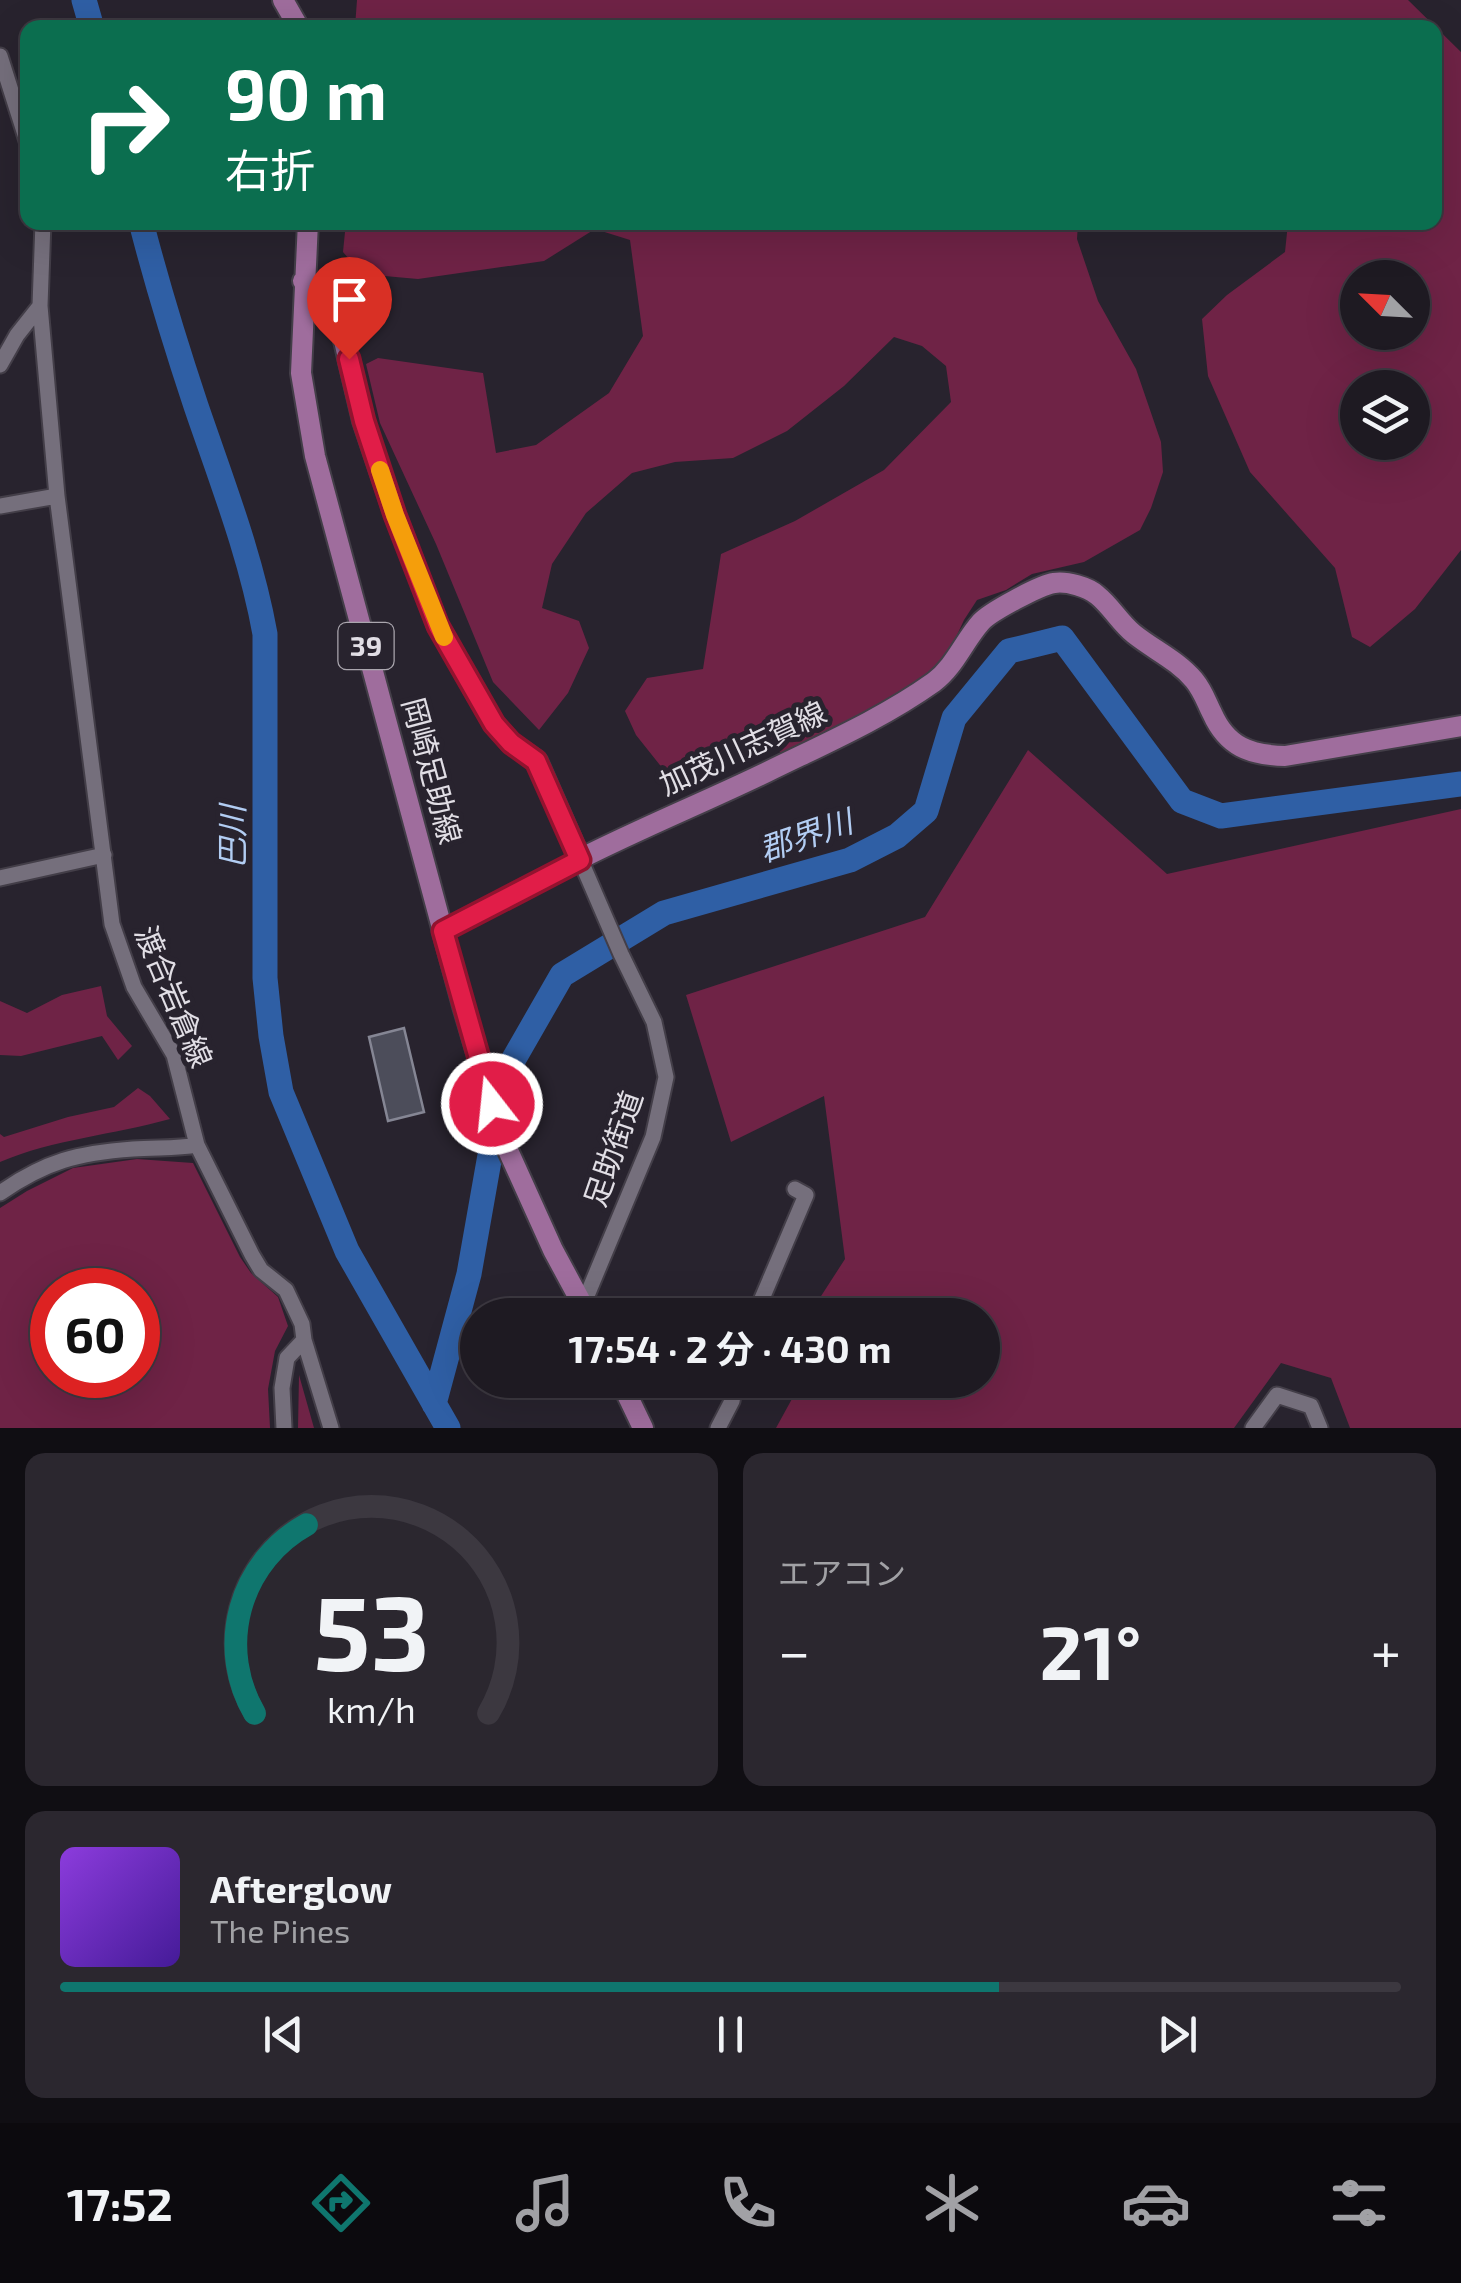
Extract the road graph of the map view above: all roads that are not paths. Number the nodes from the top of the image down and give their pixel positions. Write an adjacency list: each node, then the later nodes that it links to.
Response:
1 (0, 56): 2 (street)
2 (20, 119)
3 (43, 230): 6 (street, 渡合岩倉線)
4 (307, 230): 5 (main road, 岡崎足助線 / 39)
5 (304, 281): 12 (main road); 14 (main road, 岡崎足助線 / 39)
6 (40, 306): 7 (street); 8 (street, 渡合岩倉線)
7 (0, 365)
8 (57, 496): 9 (street); 11 (street, 渡合岩倉線)
9 (0, 506)
10 (1461, 726): 12 (main road, 加茂川志賀線)
11 (104, 855): 13 (street); 15 (street, 渡合岩倉線)
12 (580, 860): 14 (street); 19 (street, 足助街道)
13 (0, 878)
14 (443, 931): 18 (main road, 岡崎足助線 / 39)
15 (197, 1145): 17 (street); 21 (street, 渡合岩倉線)
16 (796, 1189): 20 (street)
17 (0, 1193)
18 (579, 1298)
19 (591, 1298)
20 (761, 1298)
21 (304, 1340): 24 (street); 25 (street, 渡合岩倉線)
22 (629, 1398): 26 (main road)
23 (733, 1398): 27 (street)
24 (284, 1428)
25 (330, 1428)
26 (643, 1428)
27 (718, 1428)
28 (1253, 1428): 29 (street)
29 (1320, 1428)

